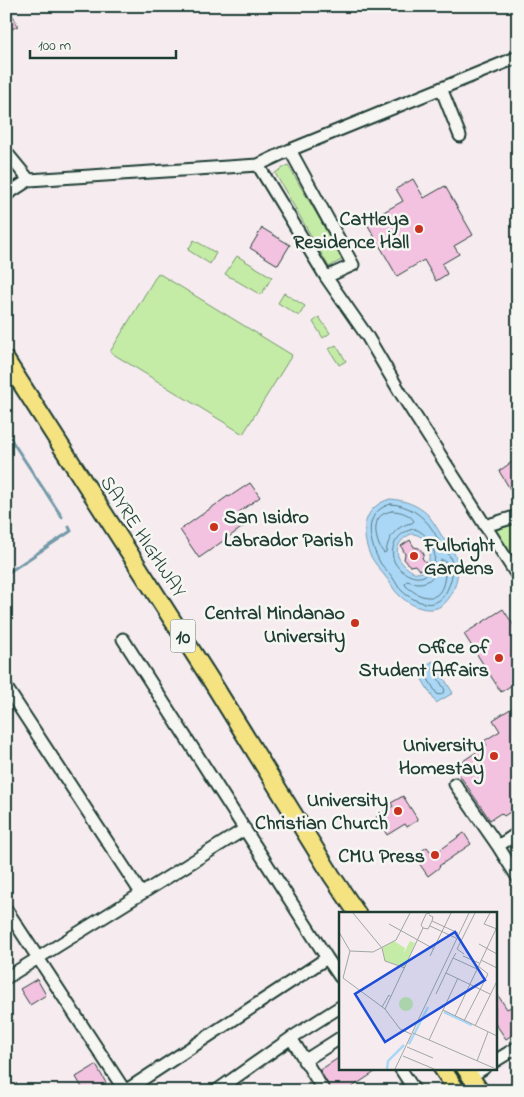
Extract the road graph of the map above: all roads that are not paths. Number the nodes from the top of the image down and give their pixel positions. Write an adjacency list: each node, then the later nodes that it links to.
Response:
1 (518, 57): 2 (street)
2 (440, 88): 3 (street); 4 (street)
3 (460, 136)
4 (290, 150): 6 (street); 9 (street)
5 (6, 152): 7 (street)
6 (258, 165): 7 (street); 9 (street)
7 (30, 180): 8 (street)
8 (6, 196)
9 (326, 277): 12 (street)
10 (6, 360): 23 (highway, SAYRE HIGHWAY / 10)
11 (518, 516): 12 (street)
12 (485, 526): 13 (street)
13 (518, 578)
14 (123, 639): 17 (street)
15 (6, 687): 21 (street)
16 (455, 784): 19 (street)
17 (245, 830): 21 (street); 25 (street)
18 (518, 833): 19 (street)
19 (498, 846): 20 (street)
20 (518, 878)
21 (142, 893): 24 (street)
22 (6, 909): 24 (street)
23 (356, 912)
24 (38, 958): 27 (street); 37 (street)
25 (327, 958): 26 (street); 37 (street)
26 (339, 976)
27 (6, 978)
28 (339, 1008): 29 (street)
29 (290, 1038): 32 (street); 38 (street)
30 (339, 1039): 32 (street)
31 (518, 1047): 33 (street)
32 (304, 1060): 39 (street)
33 (496, 1060)
34 (401, 1070): 40 (street)
35 (446, 1071): 41 (highway)
36 (473, 1071): 42 (highway)
37 (125, 1091)
38 (216, 1091)
39 (324, 1091)
40 (415, 1091)
41 (457, 1091)
42 (480, 1091)

